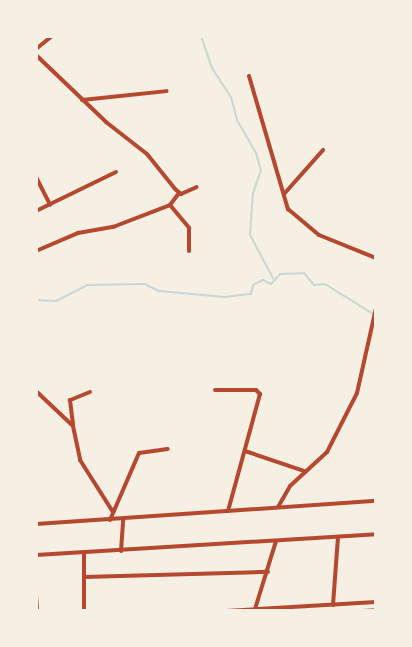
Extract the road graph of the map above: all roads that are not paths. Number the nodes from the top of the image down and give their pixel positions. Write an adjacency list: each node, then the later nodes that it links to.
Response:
1 (52, 36): 2 (street)
2 (36, 49)
3 (36, 55): 6 (street)
4 (249, 76): 12 (street)
5 (167, 91): 6 (street)
6 (82, 100): 11 (street)
7 (324, 150): 12 (street)
8 (116, 172): 13 (street)
9 (36, 177): 13 (street)
10 (197, 188): 11 (street)
11 (179, 193): 14 (street)
12 (284, 194): 18 (street)
13 (50, 205): 15 (street)
14 (170, 206): 16 (street); 17 (street)
15 (36, 211)
16 (36, 251)
17 (189, 251)
18 (376, 258)
19 (375, 310): 26 (street)
20 (215, 390): 25 (street)
21 (36, 391): 23 (street)
22 (90, 392): 23 (street)
23 (73, 426): 30 (street)
24 (168, 448): 30 (street)
25 (245, 450): 26 (street); 29 (street)
26 (304, 471): 28 (street)
27 (376, 501): 28 (street)
28 (278, 508): 29 (street)
29 (228, 511): 31 (street)
30 (113, 512): 32 (street)
31 (123, 519): 32 (street); 37 (street)
32 (110, 520): 33 (street)
33 (36, 524)
34 (376, 534): 35 (street)
35 (338, 537): 36 (street); 44 (street)
36 (276, 541): 37 (street); 40 (street)
37 (121, 551): 38 (street)
38 (84, 554): 39 (street); 41 (street)
39 (36, 555)
40 (268, 572): 41 (street); 45 (street)
41 (84, 577): 47 (street)
42 (36, 595): 46 (street)
43 (376, 602): 44 (street)
44 (333, 605): 45 (street)
45 (255, 609): 48 (street)
46 (37, 611)
47 (84, 611)
48 (226, 611)

